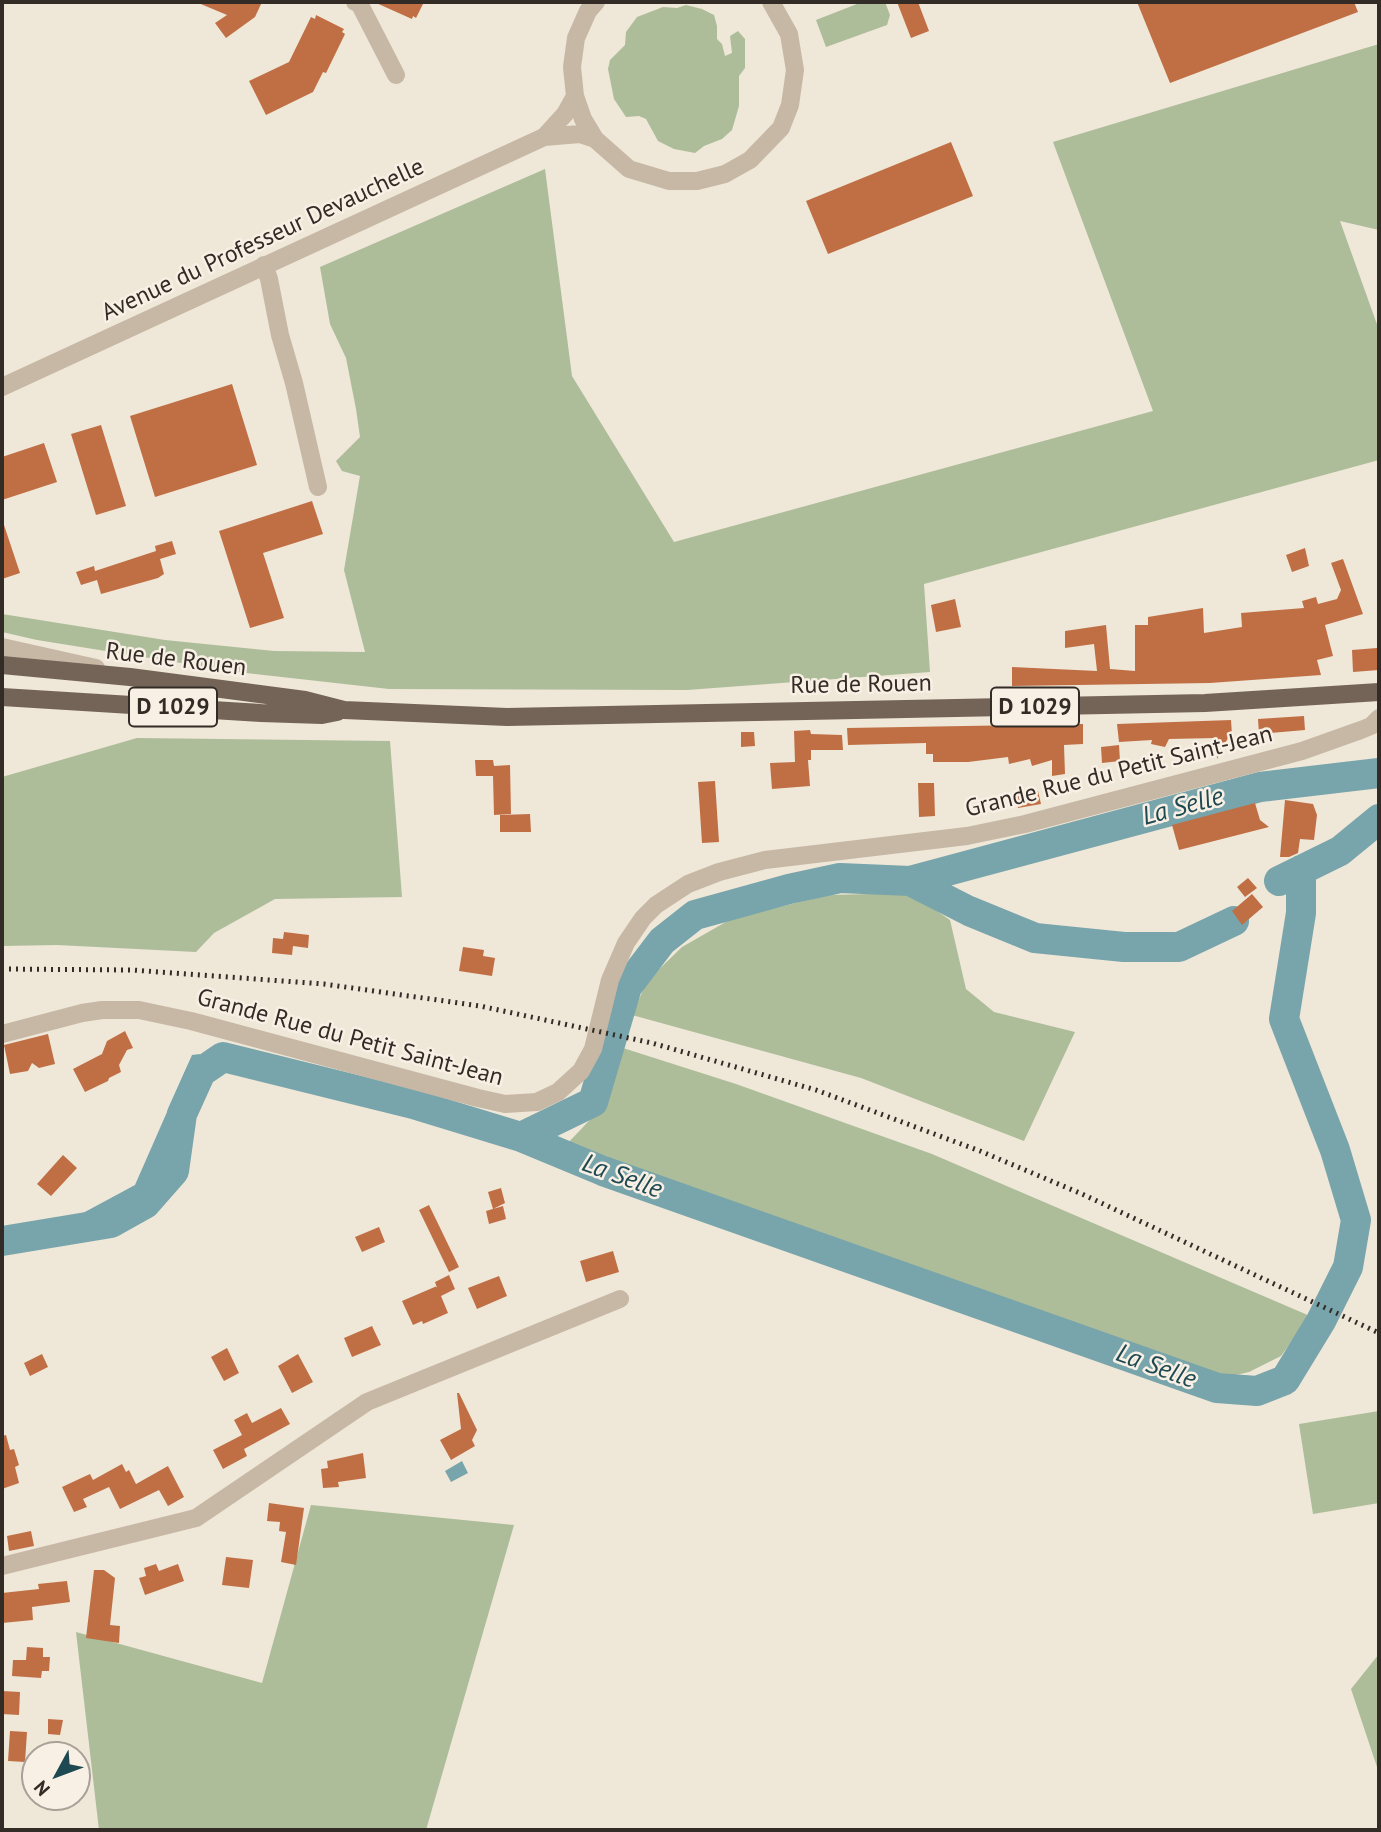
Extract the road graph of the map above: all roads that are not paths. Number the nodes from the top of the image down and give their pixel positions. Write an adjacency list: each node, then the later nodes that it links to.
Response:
1 (358, 2): 4 (street)
2 (596, 2): 5 (street)
3 (771, 2): 7 (street)
4 (396, 75)
5 (575, 96): 6 (street); 7 (street)
6 (544, 137): 7 (street); 8 (street, Avenue du Professeur Devauchelle)
7 (595, 139)
8 (264, 265): 9 (street, Avenue du Professeur Devauchelle); 10 (street)
9 (3, 387)
10 (317, 487)
11 (2, 647): 13 (street)
12 (2, 665): 13 (main road, Rue de Rouen / D 1029)
13 (130, 677): 16 (main road, Rue de Rouen / D 1029)
14 (1379, 692): 16 (main road, Rue de Rouen / D 1029)
15 (2, 696): 16 (main road, Rue de Rouen / D 1029)
16 (344, 710)
17 (1379, 718): 18 (street, Grande Rue du Petit Saint-Jean)
18 (2, 1034)
19 (620, 1298): 20 (street)
20 (2, 1566)

